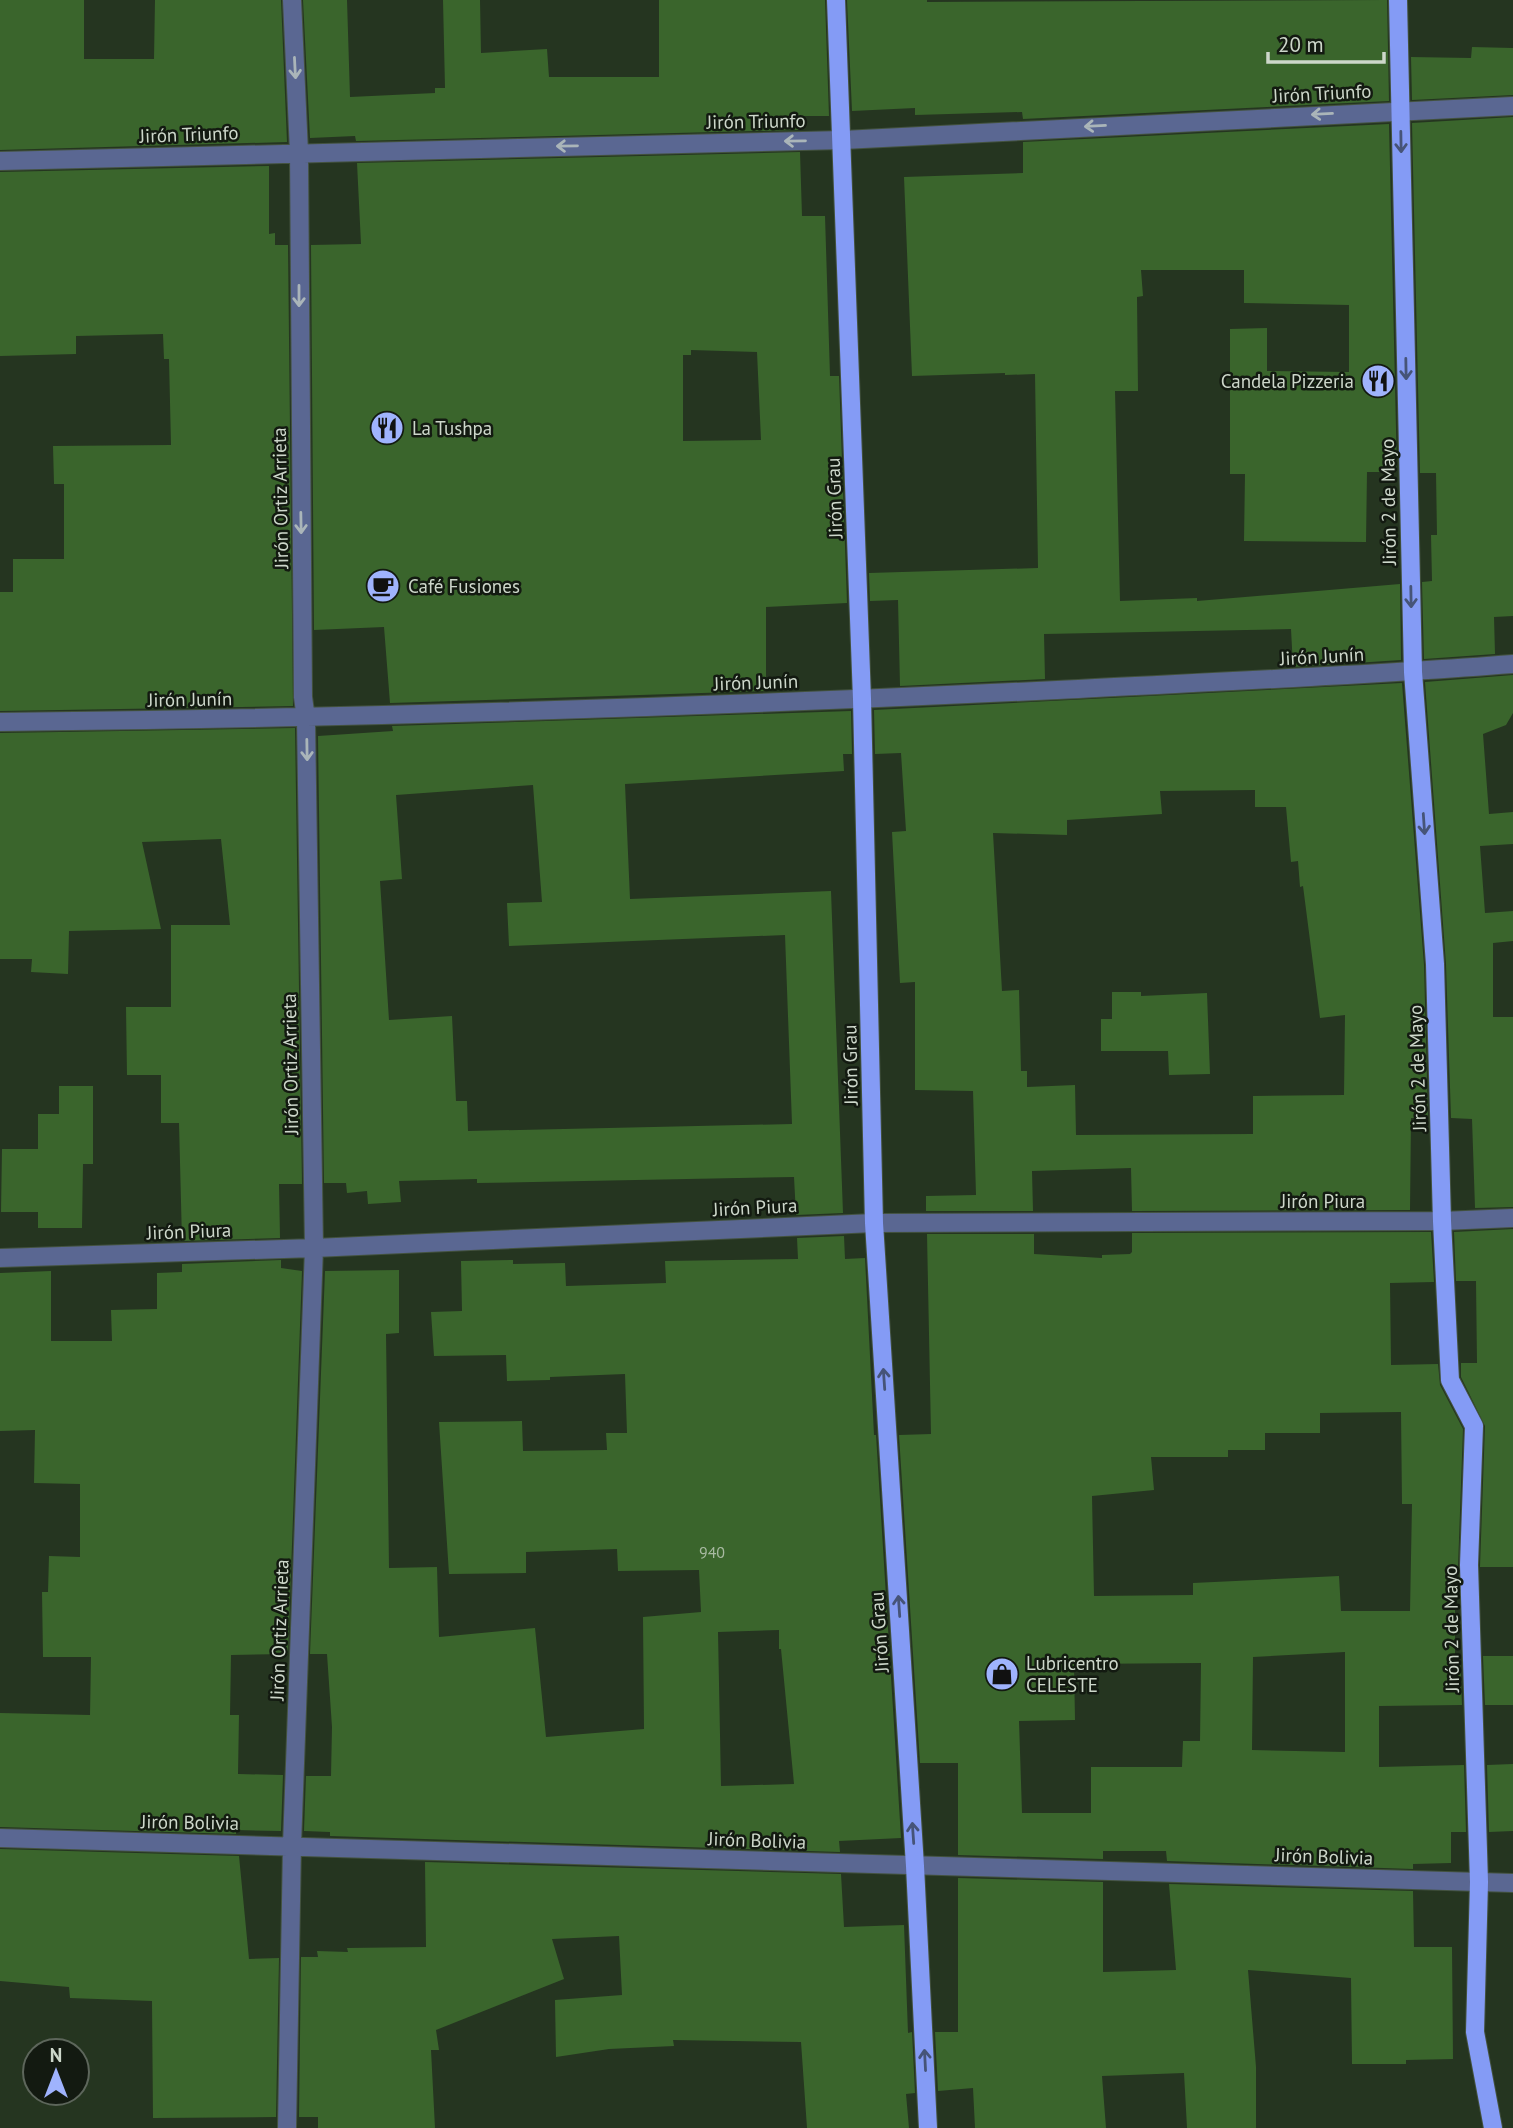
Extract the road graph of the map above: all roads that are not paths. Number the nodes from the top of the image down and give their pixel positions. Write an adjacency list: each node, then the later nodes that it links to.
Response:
1 (292, 0): 7 (street, Jirón Ortiz Arrieta, one-way to 7)
2 (836, 0): 6 (main road, Jirón Grau)
3 (1398, 0): 5 (main road, Jirón 2 de Mayo)
4 (1513, 106): 5 (street, Jirón Triunfo)
5 (1400, 110): 6 (street, Jirón Triunfo, one-way to 6); 10 (main road, Jirón 2 de Mayo, one-way to 10)
6 (843, 139): 7 (street, Jirón Triunfo, one-way to 7); 11 (main road, Jirón Grau)
7 (299, 152): 8 (street, Jirón Triunfo); 12 (street, Jirón Ortiz Arrieta, one-way to 12)
8 (0, 161)
9 (1513, 664): 10 (street, Jirón Junín)
10 (1413, 672): 11 (street, Jirón Junín); 15 (main road, Jirón 2 de Mayo, one-way to 15)
11 (862, 699): 12 (street, Jirón Junín); 16 (main road, Jirón Grau)
12 (306, 719): 13 (street, Jirón Junín); 17 (street, Jirón Ortiz Arrieta, one-way to 17)
13 (0, 722)
14 (1513, 1218): 15 (street, Jirón Piura)
15 (1442, 1221): 16 (street, Jirón Piura); 22 (main road, Jirón 2 de Mayo)
16 (874, 1223): 17 (street, Jirón Piura); 21 (main road, Jirón Grau, one-way to 16)
17 (314, 1248): 18 (street, Jirón Piura); 20 (street, Jirón Ortiz Arrieta)
18 (0, 1258)
19 (0, 1838): 20 (street, Jirón Bolivia)
20 (292, 1845): 21 (street, Jirón Bolivia); 24 (street, Jirón Ortiz Arrieta)
21 (915, 1866): 22 (street, Jirón Bolivia); 25 (main road, Jirón Grau, one-way to 21)
22 (1479, 1882): 23 (street, Jirón Bolivia); 26 (main road, Jirón 2 de Mayo)
23 (1513, 1883)
24 (287, 2128)
25 (928, 2128)
26 (1493, 2128)

